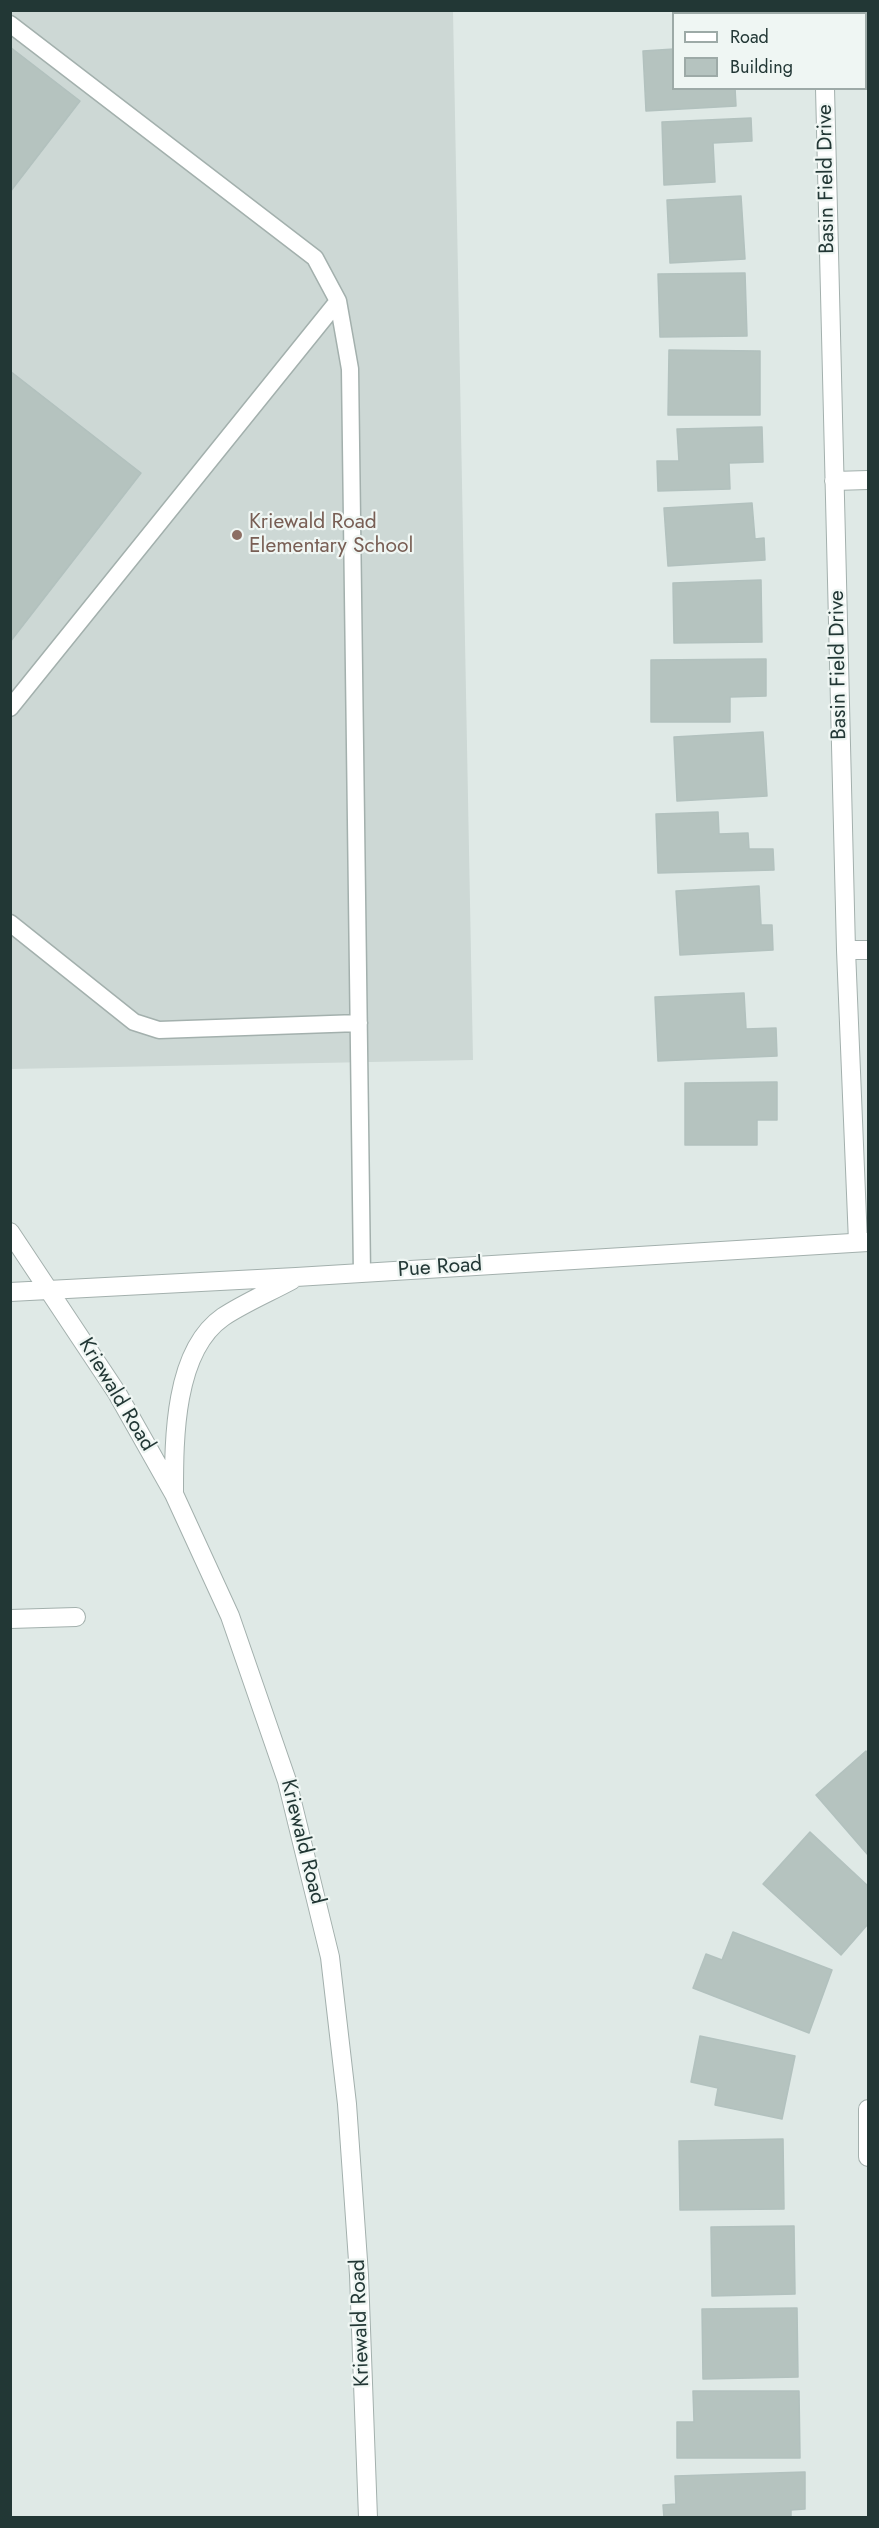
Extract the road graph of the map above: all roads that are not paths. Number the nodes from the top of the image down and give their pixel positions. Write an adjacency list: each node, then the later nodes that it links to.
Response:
1 (10, 24): 3 (lane)
2 (825, 90): 5 (street, Basin Field Drive)
3 (338, 301): 6 (lane); 10 (lane)
4 (868, 480): 5 (street)
5 (834, 481): 8 (street, Basin Field Drive)
6 (10, 708)
7 (10, 923): 10 (lane)
8 (846, 950): 9 (street); 12 (street, Basin Field Drive)
9 (868, 950)
10 (359, 1023): 13 (lane)
11 (10, 1232): 15 (street, Kriewald Road)
12 (863, 1242): 13 (street, Pue Road)
13 (362, 1273): 14 (street, Pue Road)
14 (297, 1277): 15 (street, Pue Road); 17 (street)
15 (51, 1291): 16 (street, Pue Road); 17 (street, Kriewald Road)
16 (10, 1292)
17 (174, 1494): 22 (street, Kriewald Road)
18 (76, 1617): 19 (street)
19 (10, 1619)
20 (868, 2109): 21 (street)
21 (868, 2157)
22 (368, 2517)

